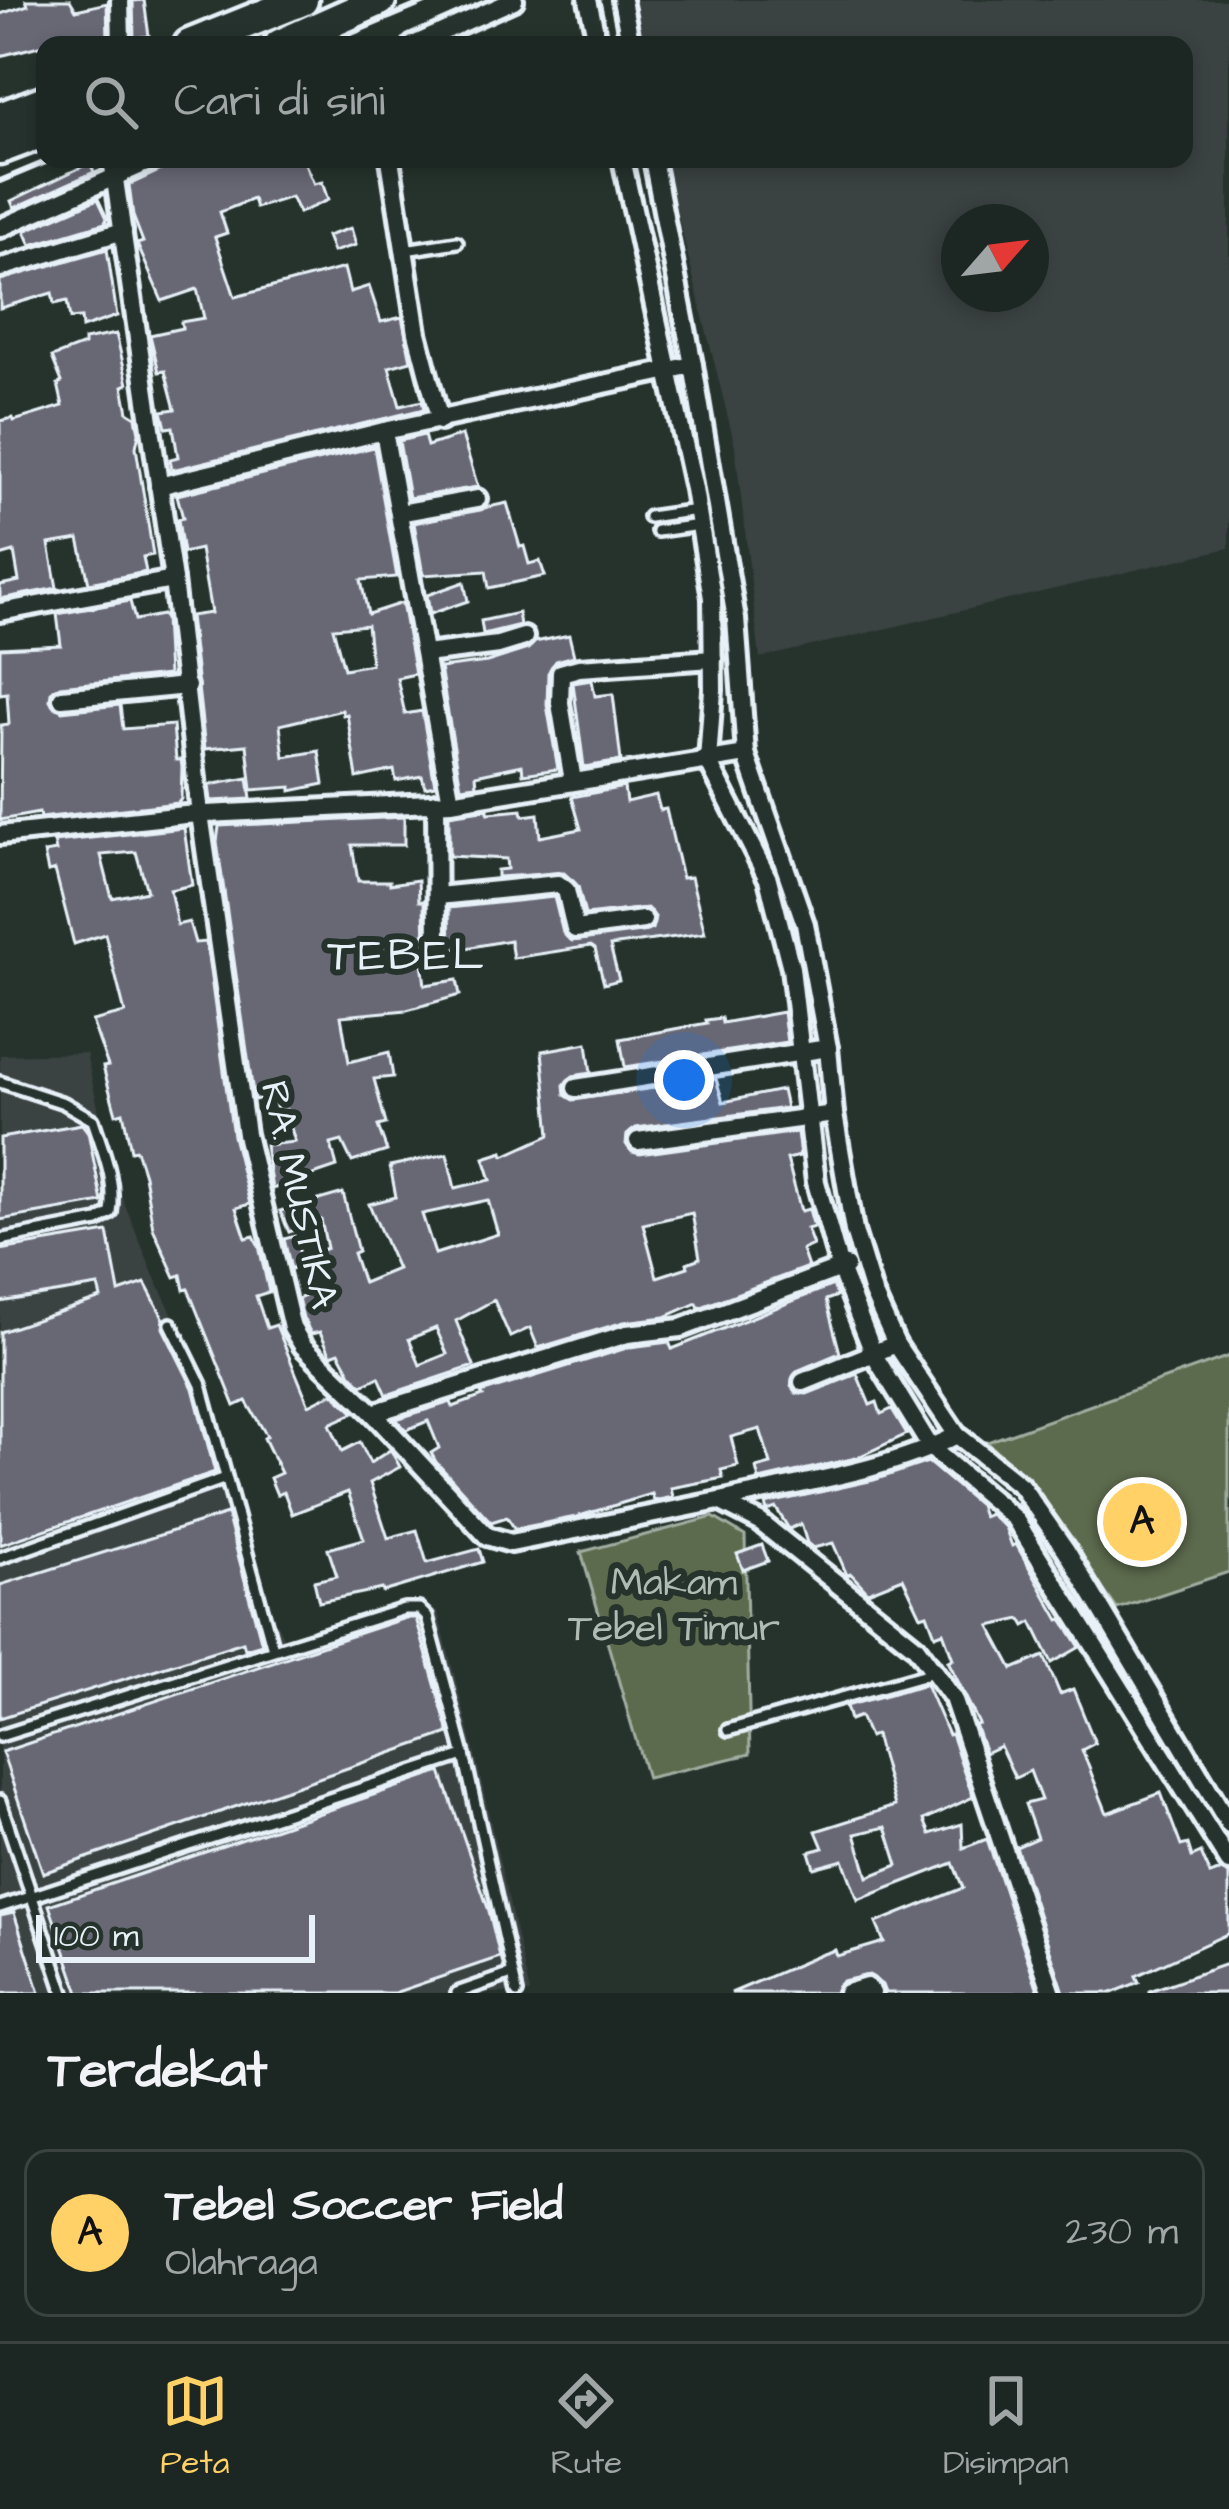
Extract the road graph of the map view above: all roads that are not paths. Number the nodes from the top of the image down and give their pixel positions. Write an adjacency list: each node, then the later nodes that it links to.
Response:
1 (120, 0): 7 (street)
2 (302, 0): 8 (highway)
3 (380, 0): 9 (highway)
4 (514, 0): 10 (street)
5 (588, 0): 11 (street)
6 (622, 0): 12 (street)
7 (121, 36)
8 (212, 36)
9 (300, 36)
10 (432, 36)
11 (596, 36)
12 (629, 36)
13 (36, 104): 14 (highway)
14 (0, 118)
15 (36, 134): 16 (highway)
16 (0, 148)
17 (114, 168): 21 (street); 22 (street, RA. MUSTIKA)
18 (391, 168): 24 (street)
19 (625, 168): 26 (street)
20 (654, 168): 26 (street)
21 (0, 228)
22 (123, 231): 25 (street); 29 (street, RA. MUSTIKA)
23 (457, 242): 24 (lane)
24 (405, 250): 27 (street)
25 (0, 268)
26 (681, 367): 27 (street); 33 (street); 42 (street)
27 (440, 421): 28 (street)
28 (384, 431): 29 (street); 31 (street)
29 (159, 486): 35 (street, RA. MUSTIKA)
30 (477, 499): 31 (street)
31 (399, 513): 38 (street)
32 (650, 517): 33 (lane)
33 (699, 518): 34 (lane); 39 (street)
34 (657, 532)
35 (173, 580): 36 (street); 40 (street, RA. MUSTIKA)
36 (0, 612)
37 (524, 637): 38 (street)
38 (425, 654): 44 (street)
39 (713, 659): 42 (street); 43 (street)
40 (188, 686): 41 (street); 45 (street, RA. MUSTIKA)
41 (62, 698)
42 (726, 758): 43 (street); 50 (street); 50 (street)
43 (573, 782): 44 (street)
44 (444, 802): 45 (street); 47 (street)
45 (200, 814): 46 (street); 60 (street, RA. MUSTIKA)
46 (0, 835)
47 (438, 896): 48 (street); 49 (street)
48 (644, 920)
49 (437, 950)
50 (815, 1050): 52 (street); 53 (street); 53 (street)
51 (0, 1082): 55 (lane)
52 (576, 1088)
53 (820, 1115): 54 (street); 56 (street); 56 (street)
54 (638, 1141)
55 (0, 1240)
56 (852, 1264): 58 (street); 60 (street)
57 (171, 1324): 62 (lane)
58 (885, 1350): 59 (street); 61 (street); 61 (street)
59 (803, 1382)
60 (373, 1413): 63 (street, RA. MUSTIKA)
61 (943, 1442): 63 (street); 65 (street); 65 (street)
62 (226, 1478): 64 (lane); 66 (lane)
63 (719, 1502): 67 (street)
64 (0, 1558)
65 (1056, 1558): 72 (street); 73 (street)
66 (273, 1649): 69 (lane); 70 (lane)
67 (937, 1671): 68 (lane); 82 (street)
68 (728, 1730)
69 (0, 1736)
70 (464, 1755): 74 (lane); 76 (lane)
71 (0, 1801): 74 (lane)
72 (1229, 1824)
73 (1229, 1862)
74 (32, 1897): 75 (lane); 77 (lane)
75 (0, 1907)
76 (512, 1974): 78 (lane); 79 (lane)
77 (64, 1993)
78 (457, 1993)
79 (517, 1993)
80 (847, 1993): 81 (street)
81 (872, 1993)
82 (1052, 1993)

